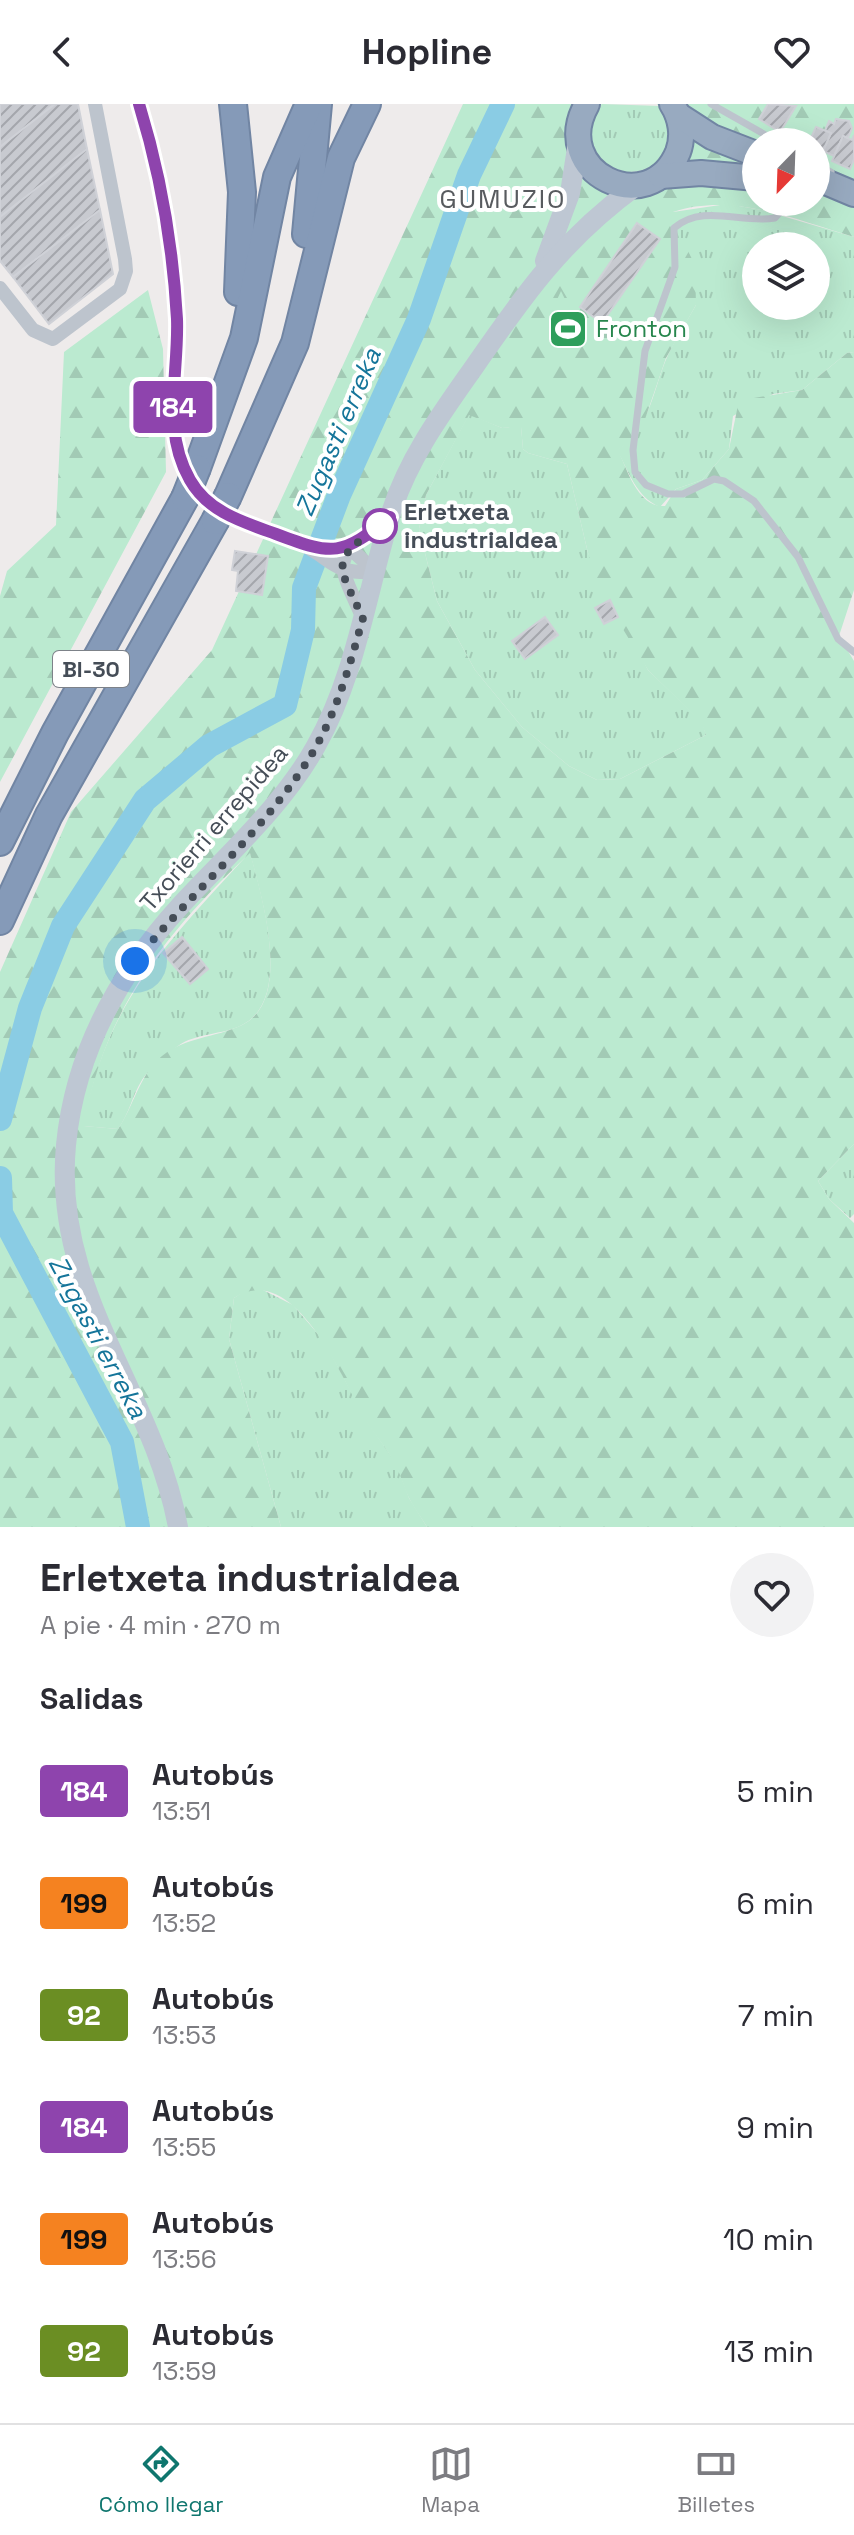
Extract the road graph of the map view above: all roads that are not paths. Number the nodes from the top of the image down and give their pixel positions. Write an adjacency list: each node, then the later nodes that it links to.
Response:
1 (95, 104): 24 (street)
2 (139, 104): 28 (street)
3 (233, 104): 26 (highway)
4 (309, 104): 26 (highway)
5 (318, 104): 25 (highway)
6 (367, 104): 25 (highway)
7 (711, 104): 10 (lane)
8 (582, 108): 11 (highway)
9 (675, 110): 12 (highway); 14 (highway)
10 (753, 128)
11 (578, 142): 18 (highway); 23 (main road)
12 (742, 149)
13 (830, 172): 17 (lane)
14 (661, 176): 15 (highway); 18 (highway)
15 (742, 177)
16 (830, 184): 19 (highway)
17 (854, 185)
18 (636, 186): 23 (main road)
19 (854, 194)
20 (830, 200): 21 (highway)
21 (854, 209)
22 (777, 216): 33 (lane)
23 (540, 272): 27 (main road, Txorierri errepidea)
24 (0, 288)
25 (278, 379): 35 (highway, BI-30, bridge)
26 (228, 385): 34 (highway, BI-30, bridge)
27 (390, 517): 29 (street); 31 (main road, Txorierri errepidea)
28 (309, 547): 29 (street); 30 (street)
29 (345, 549): 30 (street); 31 (street)
30 (341, 571): 31 (street); 32 (street)
31 (376, 572): 32 (main road, Txorierri errepidea)
32 (363, 618): 36 (main road, Txorierri errepidea)
33 (854, 652)
34 (0, 842)
35 (0, 921)
36 (178, 1527)

